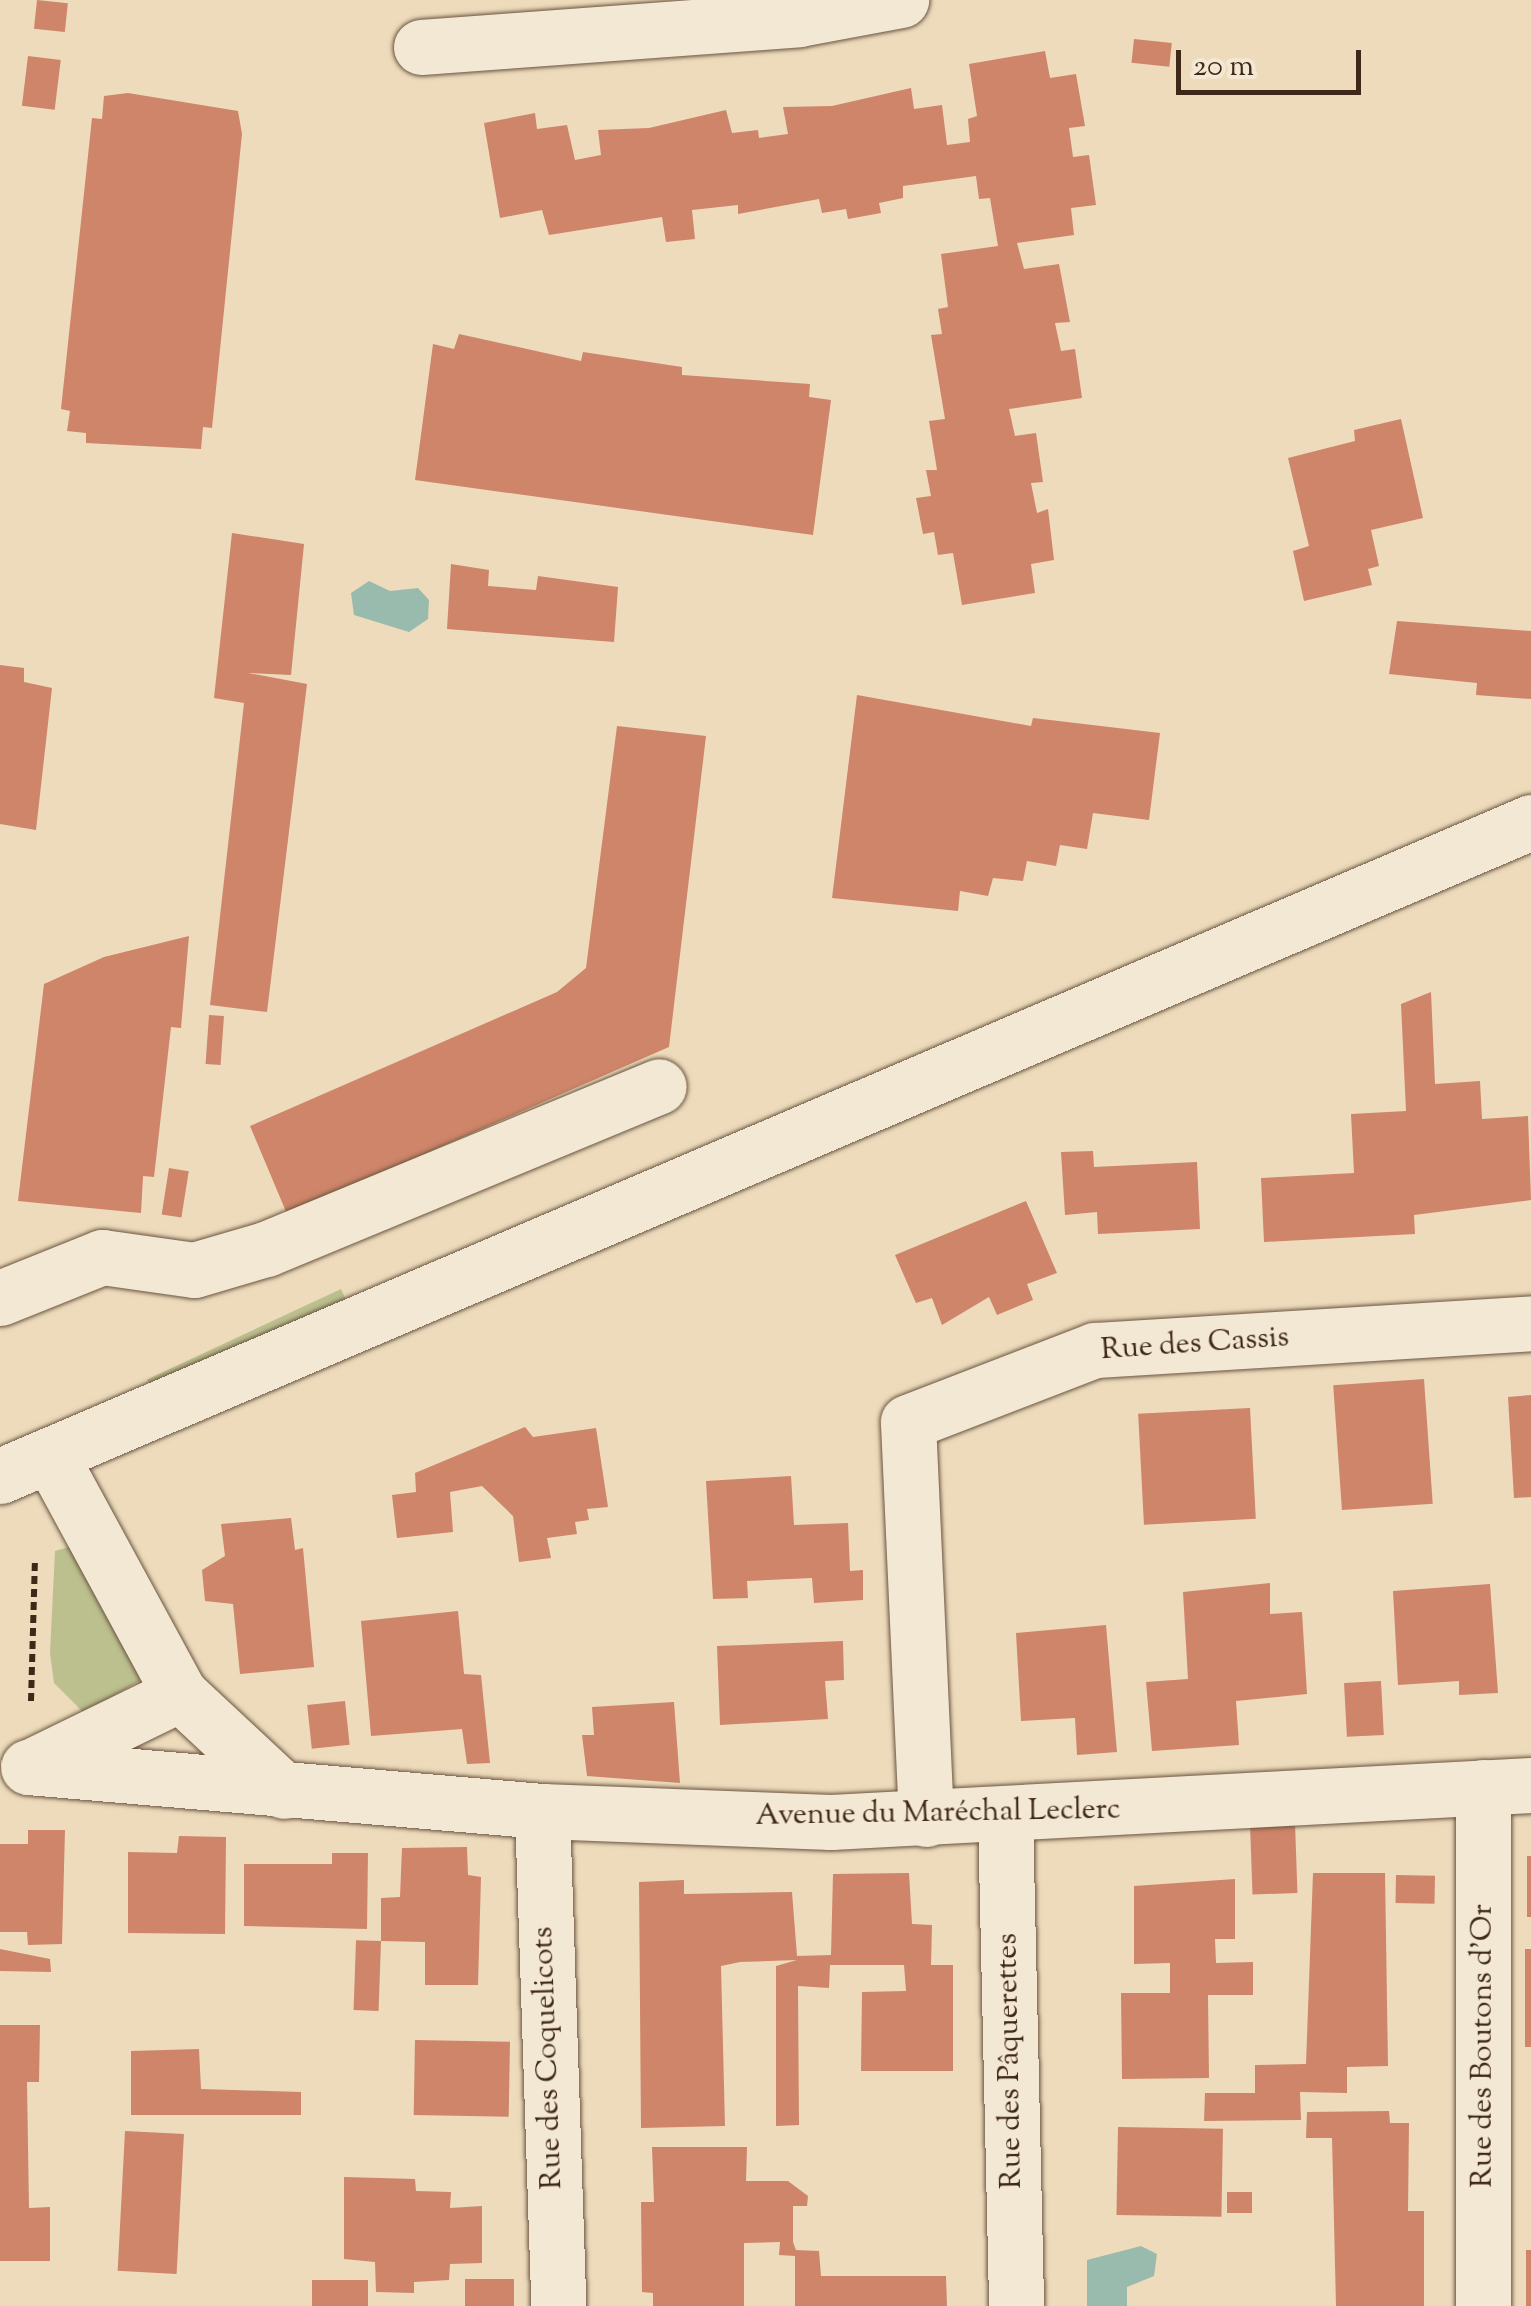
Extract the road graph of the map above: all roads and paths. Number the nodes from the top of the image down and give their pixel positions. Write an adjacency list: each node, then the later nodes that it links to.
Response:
1 (901, 0): 2 (street)
2 (421, 47)
3 (1531, 822): 7 (street)
4 (659, 1086): 5 (street)
5 (0, 1298)
6 (1531, 1323): 16 (street, Rue des Cassis)
7 (50, 1455): 8 (street); 10 (street)
8 (0, 1476)
9 (34, 1543): 11 (path)
10 (180, 1694): 11 (street); 13 (street)
11 (14, 1770): 13 (street, Avenue du Maréchal Leclerc)
12 (1507, 1786): 15 (street, Avenue du Maréchal Leclerc); 19 (street, Rue des Boutons d'Or)
13 (284, 1791): 14 (street, Avenue du Maréchal Leclerc)
14 (542, 1811): 16 (street, Avenue du Maréchal Leclerc); 17 (street, Rue des Coquelicots)
15 (1005, 1816): 16 (street, Avenue du Maréchal Leclerc); 18 (street, Rue des Pâquerettes)
16 (926, 1819)
17 (558, 2306)
18 (1016, 2306)
19 (1482, 2306)

